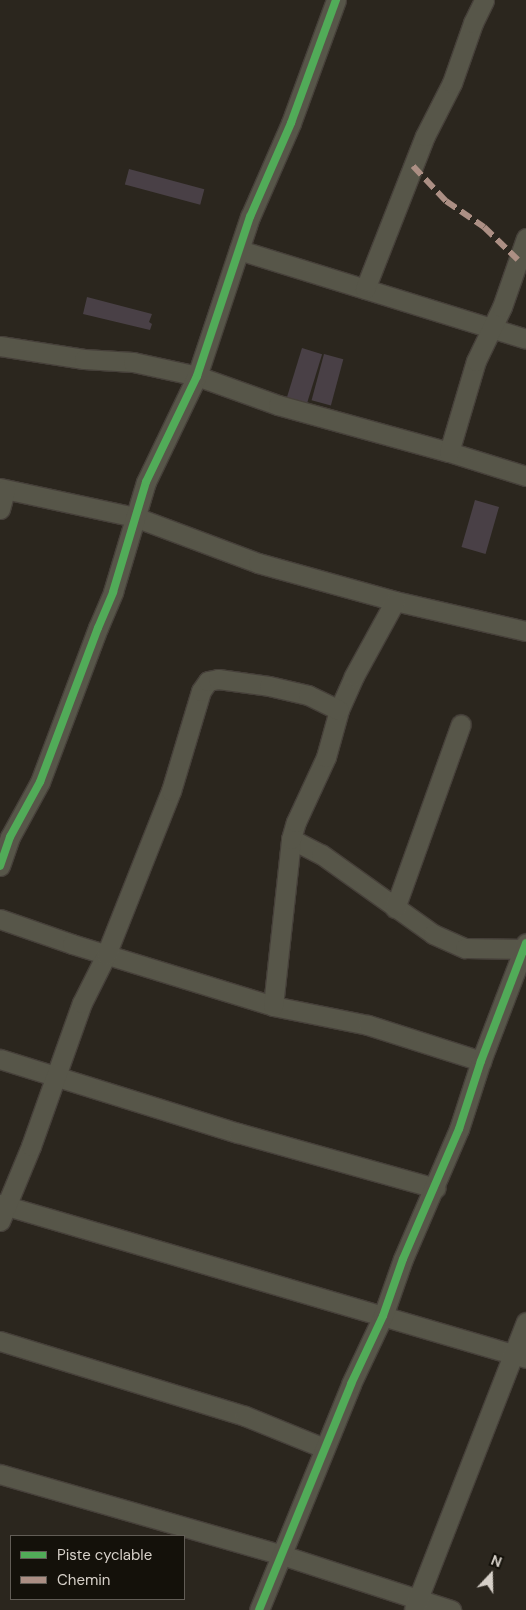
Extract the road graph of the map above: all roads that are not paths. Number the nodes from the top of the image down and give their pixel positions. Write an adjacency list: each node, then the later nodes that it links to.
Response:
1 (336, 0): 4 (street)
2 (484, 0): 5 (street)
3 (526, 238): 6 (street)
4 (239, 250): 5 (street); 9 (street)
5 (365, 289): 6 (street)
6 (492, 329): 7 (street); 10 (street)
7 (526, 339)
8 (0, 346): 9 (street)
9 (196, 376): 10 (street); 14 (street)
10 (449, 452): 11 (street)
11 (526, 476)
12 (3, 489): 13 (street); 14 (street)
13 (0, 509)
14 (136, 518): 15 (street); 20 (street)
15 (395, 601): 16 (street); 17 (street)
16 (526, 631)
17 (339, 710): 19 (street); 24 (street)
18 (461, 724): 21 (street)
19 (290, 839): 21 (street); 25 (street)
20 (0, 866)
21 (394, 908): 23 (street)
22 (0, 919): 24 (street)
23 (525, 947): 27 (street)
24 (106, 954): 25 (street); 28 (street)
25 (273, 1006): 27 (street)
26 (0, 1059): 28 (street)
27 (480, 1060): 29 (street)
28 (55, 1075): 29 (street); 30 (street)
29 (435, 1188): 31 (street)
30 (2, 1210): 31 (street)
31 (384, 1316): 34 (street); 35 (street)
32 (526, 1322): 34 (street)
33 (0, 1341): 35 (street)
34 (520, 1356): 38 (street)
35 (324, 1448): 37 (street)
36 (0, 1474): 37 (street)
37 (282, 1555): 38 (street); 39 (street)
38 (416, 1604): 40 (street)
39 (260, 1610)
40 (451, 1610)

